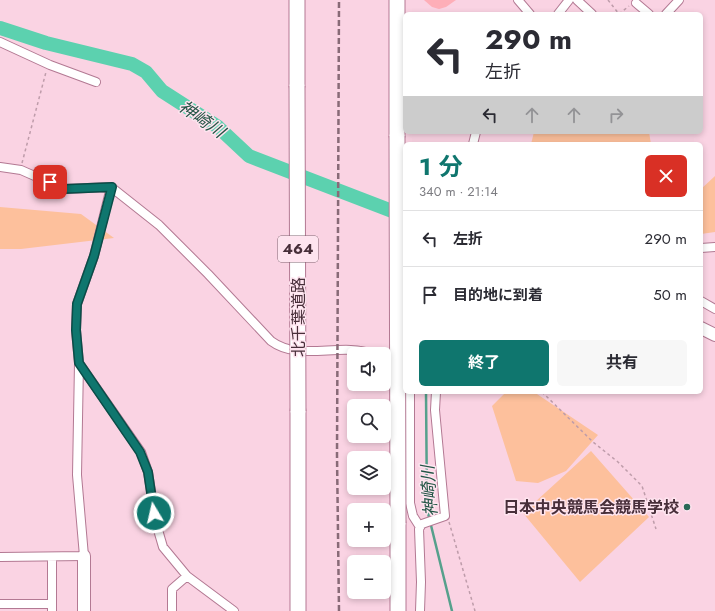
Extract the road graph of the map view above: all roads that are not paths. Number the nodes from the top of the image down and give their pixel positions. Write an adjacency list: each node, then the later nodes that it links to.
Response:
1 (297, 0): 39 (highway, 北千葉道路 / 464, bridge)
2 (397, 0): 40 (highway, bridge)
3 (518, 0): 8 (street)
4 (569, 0): 9 (street)
5 (577, 0): 10 (street)
6 (679, 0): 12 (street)
7 (636, 3): 11 (street)
8 (528, 12)
9 (560, 12)
10 (590, 12)
11 (647, 12)
12 (668, 12)
13 (0, 42): 14 (street)
14 (96, 82)
15 (0, 167): 16 (street)
16 (112, 187): 23 (street); 24 (street)
17 (715, 247): 18 (street)
18 (703, 248)
19 (703, 302): 20 (street)
20 (714, 305)
21 (703, 329): 22 (street)
22 (715, 334)
23 (347, 350)
24 (79, 363): 30 (street); 33 (street)
25 (391, 364): 26 (street)
26 (403, 372)
27 (410, 394): 29 (street)
28 (436, 394): 29 (street)
29 (423, 525): 41 (street)
30 (84, 556): 32 (street); 36 (street)
31 (0, 557): 32 (street)
32 (52, 557): 35 (street)
33 (187, 576): 37 (street); 38 (street)
34 (0, 604): 35 (street)
35 (52, 608)
36 (84, 611)
37 (172, 611)
38 (234, 611)
39 (298, 611)
40 (398, 611)
41 (420, 611)

